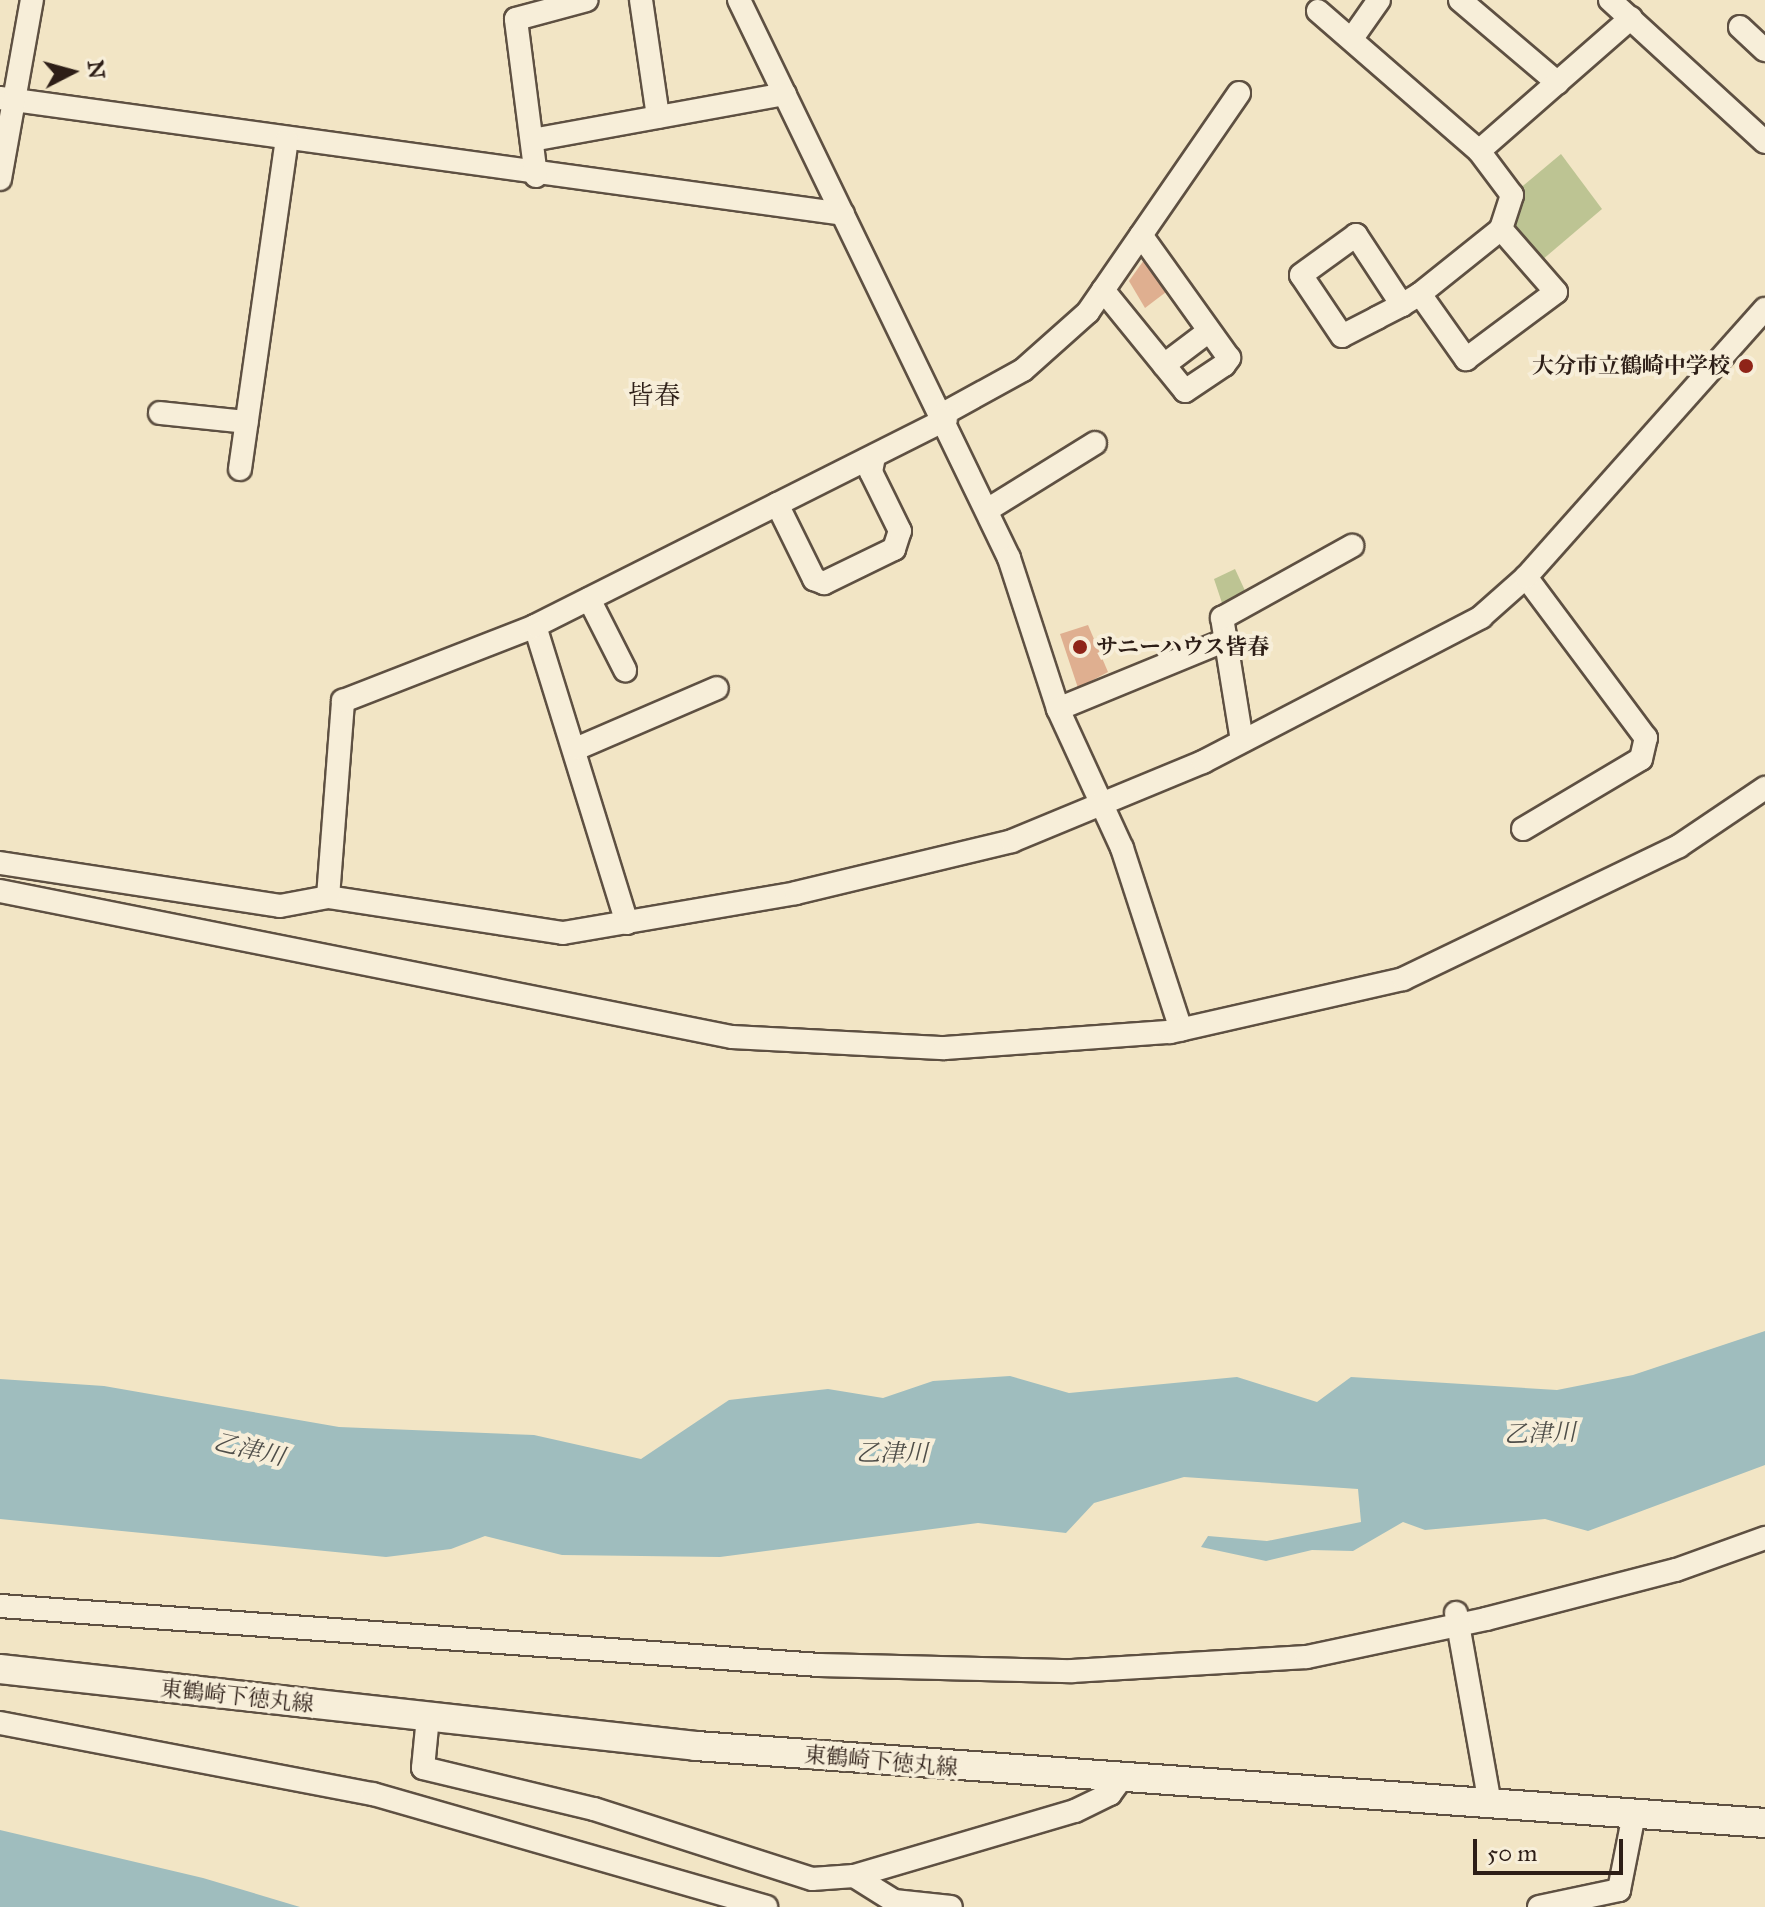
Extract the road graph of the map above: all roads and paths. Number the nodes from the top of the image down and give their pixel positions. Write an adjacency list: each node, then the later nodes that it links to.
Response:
1 (32, 0): 16 (street)
2 (587, 0): 19 (street)
3 (641, 0): 17 (street)
4 (739, 0): 15 (street)
5 (1379, 0): 11 (street)
6 (1460, 0): 13 (street)
7 (1610, 0): 9 (street)
8 (1318, 11): 11 (street)
9 (1631, 18): 13 (street); 20 (street)
10 (1740, 27): 12 (street)
11 (1353, 37): 21 (street)
12 (1765, 50)
13 (1558, 83): 21 (street)
14 (1239, 93): 26 (street)
15 (785, 94): 17 (street); 24 (street)
16 (6, 99): 18 (street); 23 (street)
17 (658, 117): 19 (street)
18 (287, 140): 22 (street); 34 (street)
19 (532, 140): 22 (street)
20 (1765, 142)
21 (1479, 151): 25 (street)
22 (536, 176): 24 (street)
23 (0, 179)
24 (843, 214): 33 (street)
25 (1501, 229): 28 (street); 28 (street)
26 (1141, 235): 27 (street); 30 (street)
27 (1103, 290): 31 (street); 33 (street)
28 (1411, 300): 28 (street)
29 (1765, 309): 41 (street)
30 (1209, 331): 31 (street); 31 (street)
31 (1164, 365)
32 (160, 413): 34 (street)
33 (944, 416): 36 (street); 39 (street)
34 (247, 422): 37 (street)
35 (1095, 443): 39 (street)
36 (874, 456): 38 (street); 38 (street)
37 (240, 469)
38 (777, 504): 42 (street)
39 (987, 510): 47 (street)
40 (1352, 546): 44 (street)
41 (1526, 577): 48 (street); 52 (street)
42 (589, 599): 43 (street); 45 (street)
43 (535, 626): 49 (street); 56 (street)
44 (1226, 640): 47 (street); 48 (street)
45 (625, 670)
46 (717, 688): 49 (street)
47 (1058, 709): 51 (street)
48 (1242, 741): 51 (street)
49 (578, 748): 57 (street)
50 (1765, 788): 59 (street)
51 (1099, 806): 57 (street); 59 (street)
52 (1523, 829)
53 (0, 863): 54 (street)
54 (133, 886): 56 (street); 58 (street)
55 (0, 891): 58 (street)
56 (328, 897): 57 (street)
57 (627, 923)
58 (218, 934): 59 (street)
59 (1181, 1030)
60 (1765, 1538): 62 (street)
61 (0, 1606): 62 (street)
62 (1457, 1619): 67 (street)
63 (0, 1669): 64 (street, 東鶴崎下徳丸線)
64 (428, 1717): 66 (street, 東鶴崎下徳丸線); 70 (street)
65 (0, 1723): 71 (street)
66 (1120, 1780): 67 (street, 東鶴崎下徳丸線); 70 (street)
67 (1490, 1803): 68 (street, 東鶴崎下徳丸線)
68 (1634, 1814): 69 (street, 東鶴崎下徳丸線); 73 (street)
69 (1765, 1823)
70 (854, 1876): 72 (street)
71 (766, 1907)
72 (951, 1907)
73 (1539, 1907)

